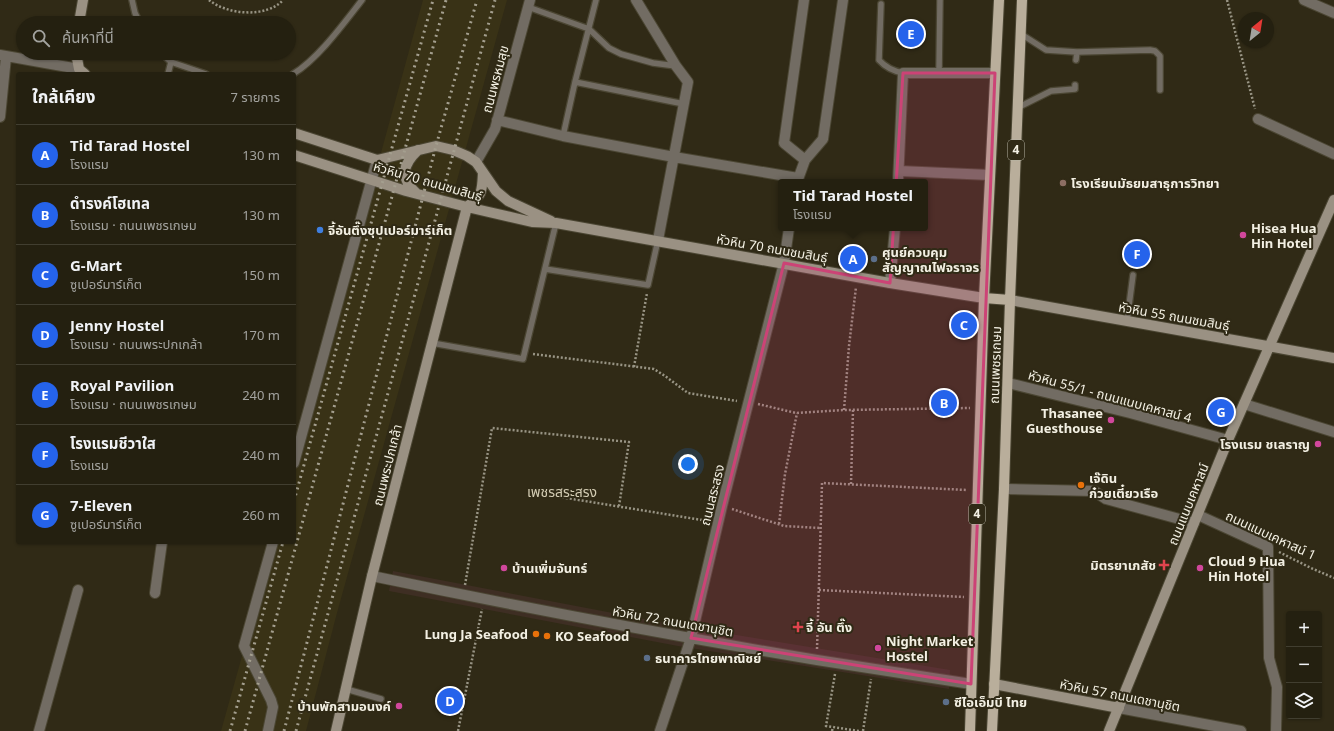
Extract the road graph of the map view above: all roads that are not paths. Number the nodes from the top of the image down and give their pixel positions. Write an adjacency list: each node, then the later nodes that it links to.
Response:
1 (83, 0): 15 (street)
2 (132, 0): 16 (lane)
3 (362, 0): 30 (lane)
4 (596, 0): 17 (lane)
5 (636, 0): 26 (street)
6 (804, 0): 49 (street)
7 (843, 0): 49 (street)
8 (940, 0): 31 (lane)
9 (999, 0): 32 (main road, ถนนเพชรเกษม / 4)
10 (1022, 0): 18 (main road, ถนนเพชรเกษม / 4)
11 (1304, 0): 14 (street)
12 (529, 3): 17 (lane); 41 (street, ถนนพรหมสุข)
13 (881, 4): 33 (lane)
14 (1334, 13)
15 (80, 16)
16 (136, 16)
17 (588, 29): 26 (lane); 34 (lane)
18 (1020, 34): 19 (lane); 38 (main road, ถนนเพชรเกษม / 4)
19 (1077, 52): 24 (lane); 36 (lane)
20 (3, 56): 21 (street); 39 (street)
21 (16, 58)
22 (24, 60): 27 (street)
23 (78, 60): 27 (street)
24 (1076, 60)
25 (171, 62): 28 (lane); 29 (lane)
26 (676, 66): 37 (street)
27 (82, 71)
28 (168, 72)
29 (200, 72)
30 (295, 72)
31 (938, 73): 32 (street); 33 (street)
32 (995, 73): 53 (main road, ถนนเพชรเกษม / 4)
33 (903, 74): 51 (street)
34 (575, 82): 37 (lane); 43 (lane)
35 (1075, 85): 38 (lane)
36 (1160, 90)
37 (684, 104): 47 (street)
38 (1017, 108): 70 (main road, ถนนเพชรเกษม / 4)
39 (0, 117)
40 (1258, 119): 45 (street)
41 (497, 120): 43 (street); 50 (street, ถนนพรหมสุข)
42 (296, 134): 48 (street, หัวหิน 70 ถนนชมสินธุ์)
43 (563, 136): 47 (street)
44 (419, 150): 48 (street, หัวหิน 70 ถนนชมสินธุ์); 50 (street, หัวหิน 70 ถนนชมสินธุ์); 58 (street)
45 (1334, 154)
46 (296, 156): 54 (street, หัวหิน 70 ถนนชมสินธุ์)
47 (674, 157): 55 (street); 64 (street)
48 (377, 160): 54 (street)
49 (805, 160): 56 (street)
50 (476, 162): 52 (street, หัวหิน 70 ถนนชมสินธุ์)
51 (899, 171): 53 (street); 57 (street)
52 (483, 172): 60 (street); 61 (street, หัวหิน 70 ถนนชมสินธุ์)
53 (990, 175): 69 (main road, ถนนเพชรเกษม / 4)
54 (372, 179): 58 (street, หัวหิน 70 ถนนชมสินธุ์); 79 (street)
55 (792, 179)
56 (797, 179)
57 (898, 179)
58 (416, 193): 60 (street, หัวหิน 70 ถนนชมสินธุ์)
59 (1334, 200): 73 (street, ถนนแนบเคหาสน์)
60 (467, 207): 61 (street, หัวหิน 70 ถนนชมสินธุ์); 72 (street, ถนนพระปกเกล้า)
61 (556, 223): 64 (street, หัวหิน 70 ถนนชมสินธุ์); 66 (lane)
62 (789, 231): 65 (street, ถนนสระสรง)
63 (895, 231): 68 (street)
64 (658, 240): 65 (street, หัวหิน 70 ถนนชมสินธุ์); 66 (lane)
65 (784, 263): 68 (street, หัวหิน 70 ถนนชมสินธุ์); 87 (street, ถนนสระสรง)
66 (545, 269): 72 (lane)
67 (1133, 275): 71 (lane)
68 (890, 283): 69 (street, หัวหิน 70 ถนนชมสินธุ์)
69 (984, 298): 70 (main road); 88 (main road, ถนนเพชรเกษม / 4)
70 (1010, 300): 71 (street, หัวหิน 55 ถนนชมสินธุ์); 75 (main road, ถนนเพชรเกษม / 4)
71 (1127, 321): 73 (street, หัวหิน 55 ถนนชมสินธุ์)
72 (432, 343): 84 (street, ถนนพระปกเกล้า)
73 (1270, 347): 74 (street, หัวหิน 55 ถนนชมสินธุ์); 76 (street, ถนนแนบเคหาสน์)
74 (1334, 358)
75 (1008, 383): 78 (street, หัวหิน 55/1 - ถนนแนบเคหาสน์ 4); 80 (main road, ถนนเพชรเกษม / 4)
76 (1244, 404): 77 (street); 78 (street, ถนนแนบเคหาสน์)
77 (1334, 432)
78 (1228, 440): 81 (street, ถนนแนบเคหาสน์)
79 (296, 456)
80 (1004, 489): 81 (street, ถนนแนบเคหาสน์ 1); 89 (main road, ถนนเพชรเกษม / 4)
81 (1196, 519): 92 (street, ถนนแนบเคหาสน์); 101 (street, ถนนแนบเคหาสน์ 1)
82 (162, 544): 86 (street)
83 (271, 544): 94 (street)
84 (372, 576): 87 (street, หัวหิน 72 ถนนเดชานุชิต); 90 (street, ถนนพระปกเกล้า)
85 (78, 590): 93 (street)
86 (155, 593)
87 (691, 638): 88 (street, หัวหิน 72 ถนนเดชานุชิต); 96 (street, ถนนสระสรง)
88 (971, 684): 97 (main road, ถนนเพชรเกษม / 4)
89 (994, 684): 92 (street, หัวหิน 57 ถนนเดชานุชิต); 98 (main road, ถนนเพชรเกษม / 4)
90 (346, 689): 91 (lane); 95 (street, ถนนพระปกเกล้า)
91 (381, 699)
92 (1119, 708): 99 (street, ถนนแนบเคหาสน์); 100 (street, หัวหิน 57 ถนนเดชานุชิต)
93 (39, 731)
94 (268, 731)
95 (336, 731)
96 (660, 731)
97 (970, 731)
98 (992, 731)
99 (1109, 731)
100 (1241, 731)
101 (1276, 731)

